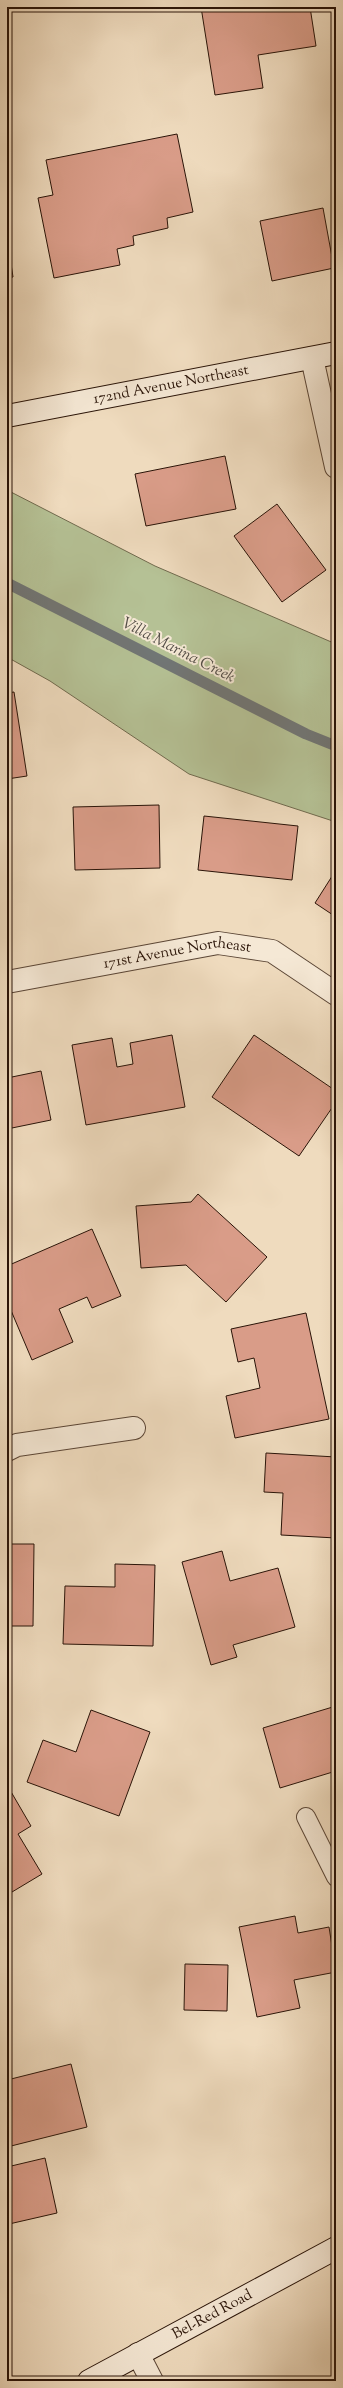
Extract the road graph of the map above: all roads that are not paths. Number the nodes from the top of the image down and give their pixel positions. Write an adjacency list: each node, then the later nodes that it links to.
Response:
1 (336, 353): 2 (street, 172nd Avenue Northeast)
2 (312, 358): 3 (street, 172nd Avenue Northeast); 4 (street)
3 (7, 416)
4 (336, 467)
5 (7, 982): 6 (street, 171st Avenue Northeast)
6 (336, 994)
7 (134, 1428): 8 (street)
8 (7, 1450)
9 (306, 1817): 10 (lane)
10 (336, 1877)
11 (336, 2248): 12 (street, Bel-Red Road)
12 (138, 2354): 13 (street, Bel-Red Road); 14 (street)
13 (89, 2381)
14 (152, 2381)

